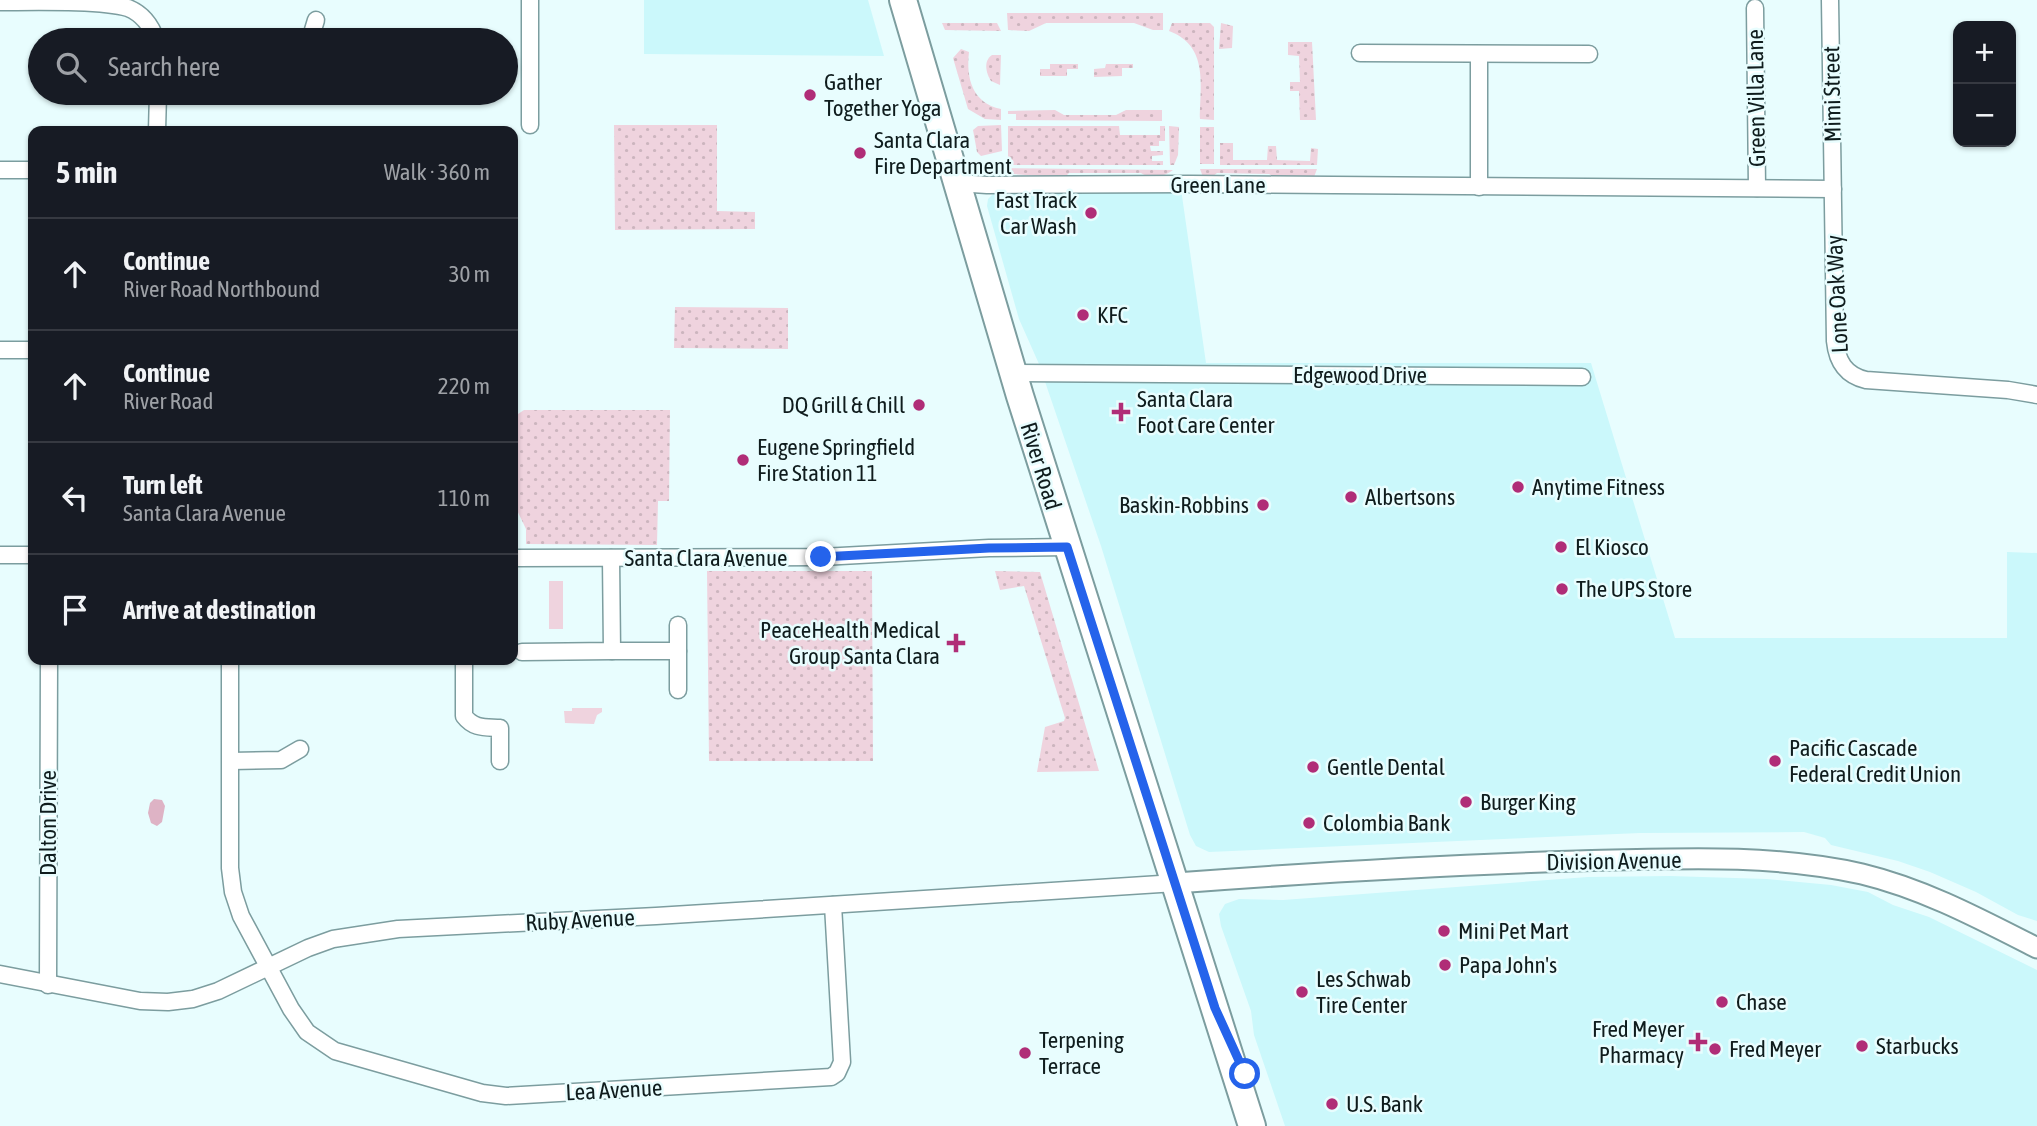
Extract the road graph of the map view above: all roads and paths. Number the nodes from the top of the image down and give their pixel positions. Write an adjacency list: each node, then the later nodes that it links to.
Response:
1 (530, 0): 13 (street)
2 (903, 0): 17 (main road, River Road)
3 (1830, 0): 20 (street, Mimi Street)
4 (0, 2): 7 (street)
5 (1755, 8): 19 (street, Green Villa Lane)
6 (316, 20): 8 (street)
7 (149, 28)
8 (314, 28)
9 (1360, 53): 10 (street)
10 (1479, 54): 11 (street); 18 (street)
11 (1589, 54)
12 (158, 105): 14 (street)
13 (530, 125)
14 (157, 126)
15 (0, 170): 16 (street)
16 (28, 170)
17 (957, 183): 18 (street, Green Lane); 23 (main road, River Road)
18 (1479, 187): 19 (street, Green Lane)
19 (1757, 188): 20 (street, Green Lane)
20 (1833, 189): 25 (street, Lone Oak Way)
21 (0, 350): 22 (street)
22 (28, 350)
23 (1013, 373): 24 (street, Edgewood Drive); 26 (main road, River Road)
24 (1582, 377)
25 (2037, 395)
26 (1067, 547): 30 (street, Santa Clara Avenue); 42 (main road, River Road)
27 (0, 555): 28 (street)
28 (28, 555)
29 (518, 558): 30 (street, Santa Clara Avenue)
30 (611, 558): 32 (street)
31 (678, 625): 33 (street)
32 (612, 651): 33 (street); 34 (street)
33 (678, 651): 38 (street)
34 (522, 652)
35 (49, 665): 47 (street, Dalton Drive)
36 (230, 665): 40 (street)
37 (464, 665): 41 (street)
38 (678, 690)
39 (300, 749): 40 (street)
40 (230, 761): 45 (street)
41 (500, 761)
42 (1176, 883): 43 (street, Ruby Avenue); 44 (street, Division Avenue); 48 (main road, River Road)
43 (833, 905): 45 (street, Ruby Avenue); 45 (street, Lea Avenue)
44 (2037, 948)
45 (269, 968): 47 (street, Ruby Avenue)
46 (0, 974): 47 (street, Ruby Avenue)
47 (48, 985)
48 (1215, 1008): 49 (main road); 50 (main road)
49 (1252, 1126)
50 (1265, 1126)

